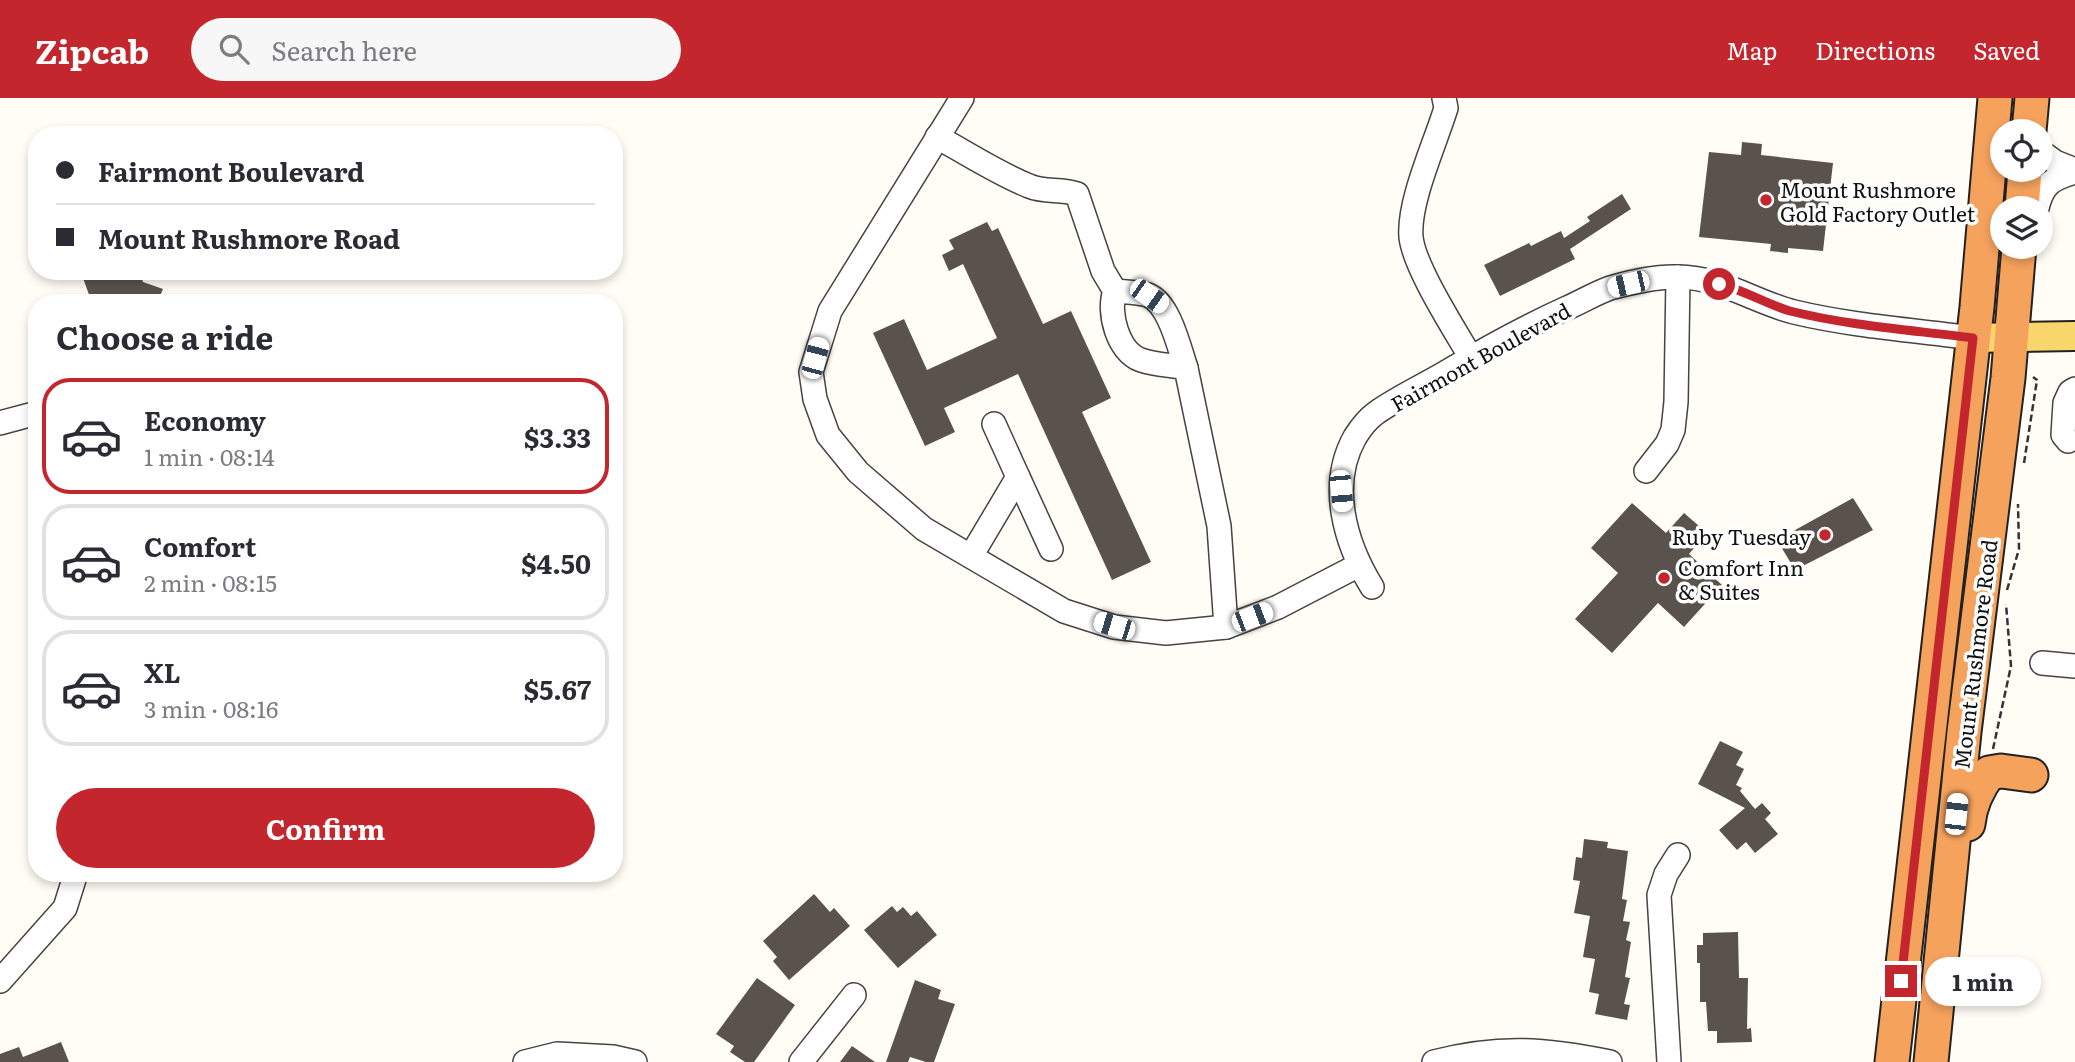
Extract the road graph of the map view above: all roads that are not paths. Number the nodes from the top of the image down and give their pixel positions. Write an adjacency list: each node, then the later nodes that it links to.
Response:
1 (962, 98): 4 (street)
2 (1444, 98): 16 (street)
3 (1995, 98): 15 (highway, Mount Rushmore Road)
4 (937, 136): 11 (street); 27 (street)
5 (2053, 158): 6 (street)
6 (2075, 171): 7 (street)
7 (2040, 196)
8 (2017, 259): 12 (highway, Mount Rushmore Road)
9 (2031, 259): 12 (street)
10 (1678, 276): 15 (street, Fairmont Boulevard); 16 (street, Fairmont Boulevard); 23 (street)
11 (1115, 291): 17 (street); 17 (street)
12 (2015, 291): 14 (highway, Mount Rushmore Road)
13 (2075, 336): 14 (main road)
14 (2011, 337): 15 (main road); 26 (highway, Mount Rushmore Road)
15 (1973, 338): 26 (highway); 44 (highway, Mount Rushmore Road)
16 (1471, 358): 28 (street, Fairmont Boulevard)
17 (1186, 368): 30 (street)
18 (2075, 389): 22 (street)
19 (28, 415): 20 (street)
20 (0, 423)
21 (994, 424): 24 (street)
22 (2068, 442)
23 (1646, 471)
24 (1018, 477): 25 (street); 27 (street)
25 (1051, 550)
26 (1985, 555): 33 (highway, Mount Rushmore Road)
27 (971, 556): 30 (street)
28 (1359, 565): 29 (street, Fairmont Boulevard); 30 (street)
29 (1372, 587)
30 (1227, 627)
31 (2042, 663): 32 (street)
32 (2075, 666)
33 (1964, 732): 45 (highway, Mount Rushmore Road); 46 (highway)
34 (1678, 855): 43 (street)
35 (73, 882): 36 (street)
36 (0, 981)
37 (854, 995): 40 (street)
38 (525, 1062): 39 (street)
39 (635, 1062)
40 (800, 1062)
41 (1434, 1062): 42 (street)
42 (1610, 1062)
43 (1669, 1062)
44 (1892, 1062)
45 (1931, 1062)
46 (1939, 1062)

